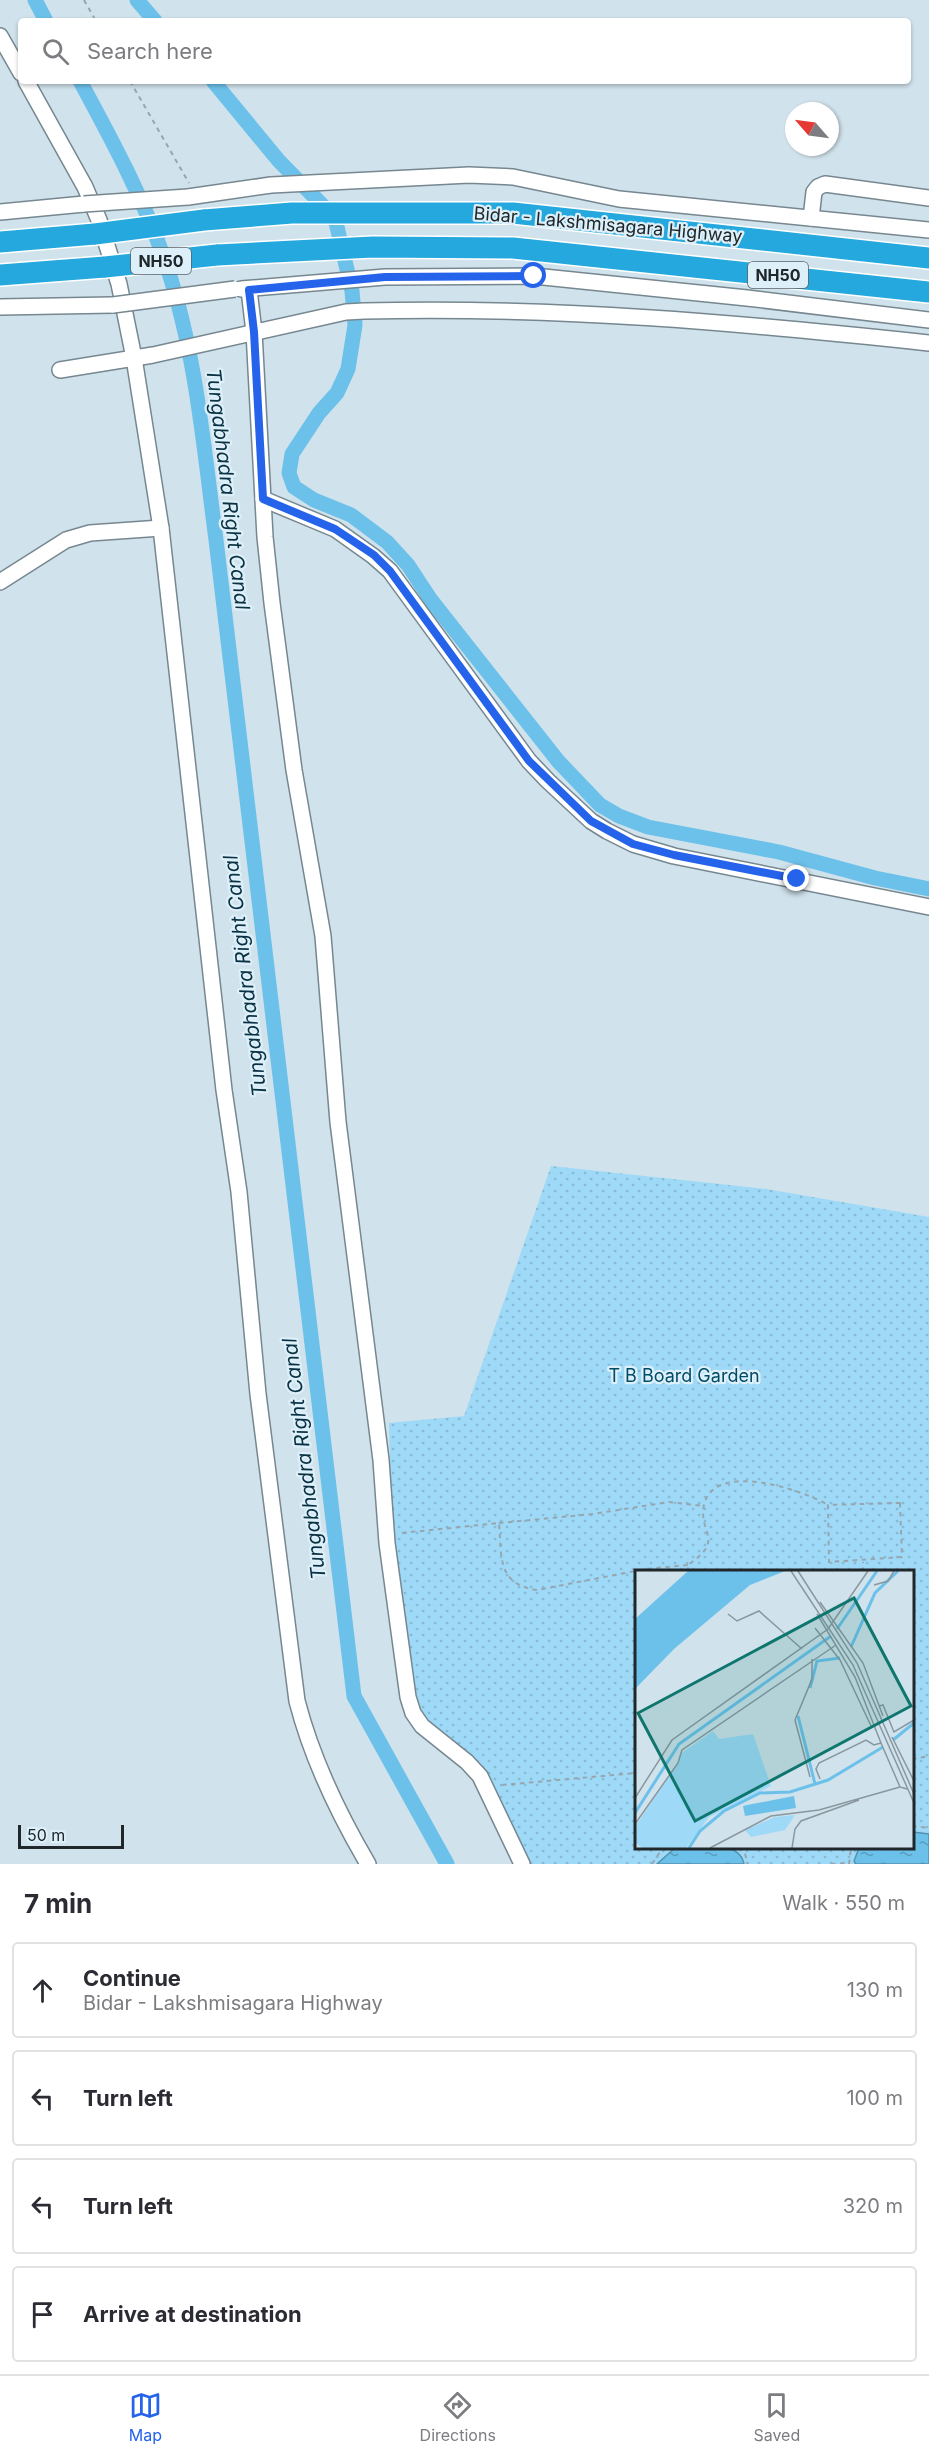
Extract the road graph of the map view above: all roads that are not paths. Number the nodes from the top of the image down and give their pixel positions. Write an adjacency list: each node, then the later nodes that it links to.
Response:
1 (0, 36): 2 (street)
2 (18, 68)
3 (28, 84): 17 (street)
4 (929, 198): 6 (street)
5 (0, 212): 6 (street, Bidar - Lakshmisagara Highway, bridge)
6 (811, 218): 7 (street, Bidar - Lakshmisagara Highway)
7 (929, 230)
8 (0, 242): 9 (highway, Bidar - Lakshmisagara Highway / NH50, bridge)
9 (929, 258)
10 (0, 275): 12 (highway, Bidar - Lakshmisagara Highway / NH50, bridge)
11 (242, 290): 13 (street, bridge); 14 (street); 15 (street)
12 (929, 292)
13 (0, 307)
14 (929, 320)
15 (254, 332): 16 (street); 17 (street); 19 (street)
16 (929, 343)
17 (134, 358): 18 (street); 20 (street)
18 (60, 370)
19 (263, 499): 22 (street); 24 (street)
20 (161, 528): 21 (street); 23 (street)
21 (0, 582)
22 (929, 907)
23 (368, 1864)
24 (522, 1864)

